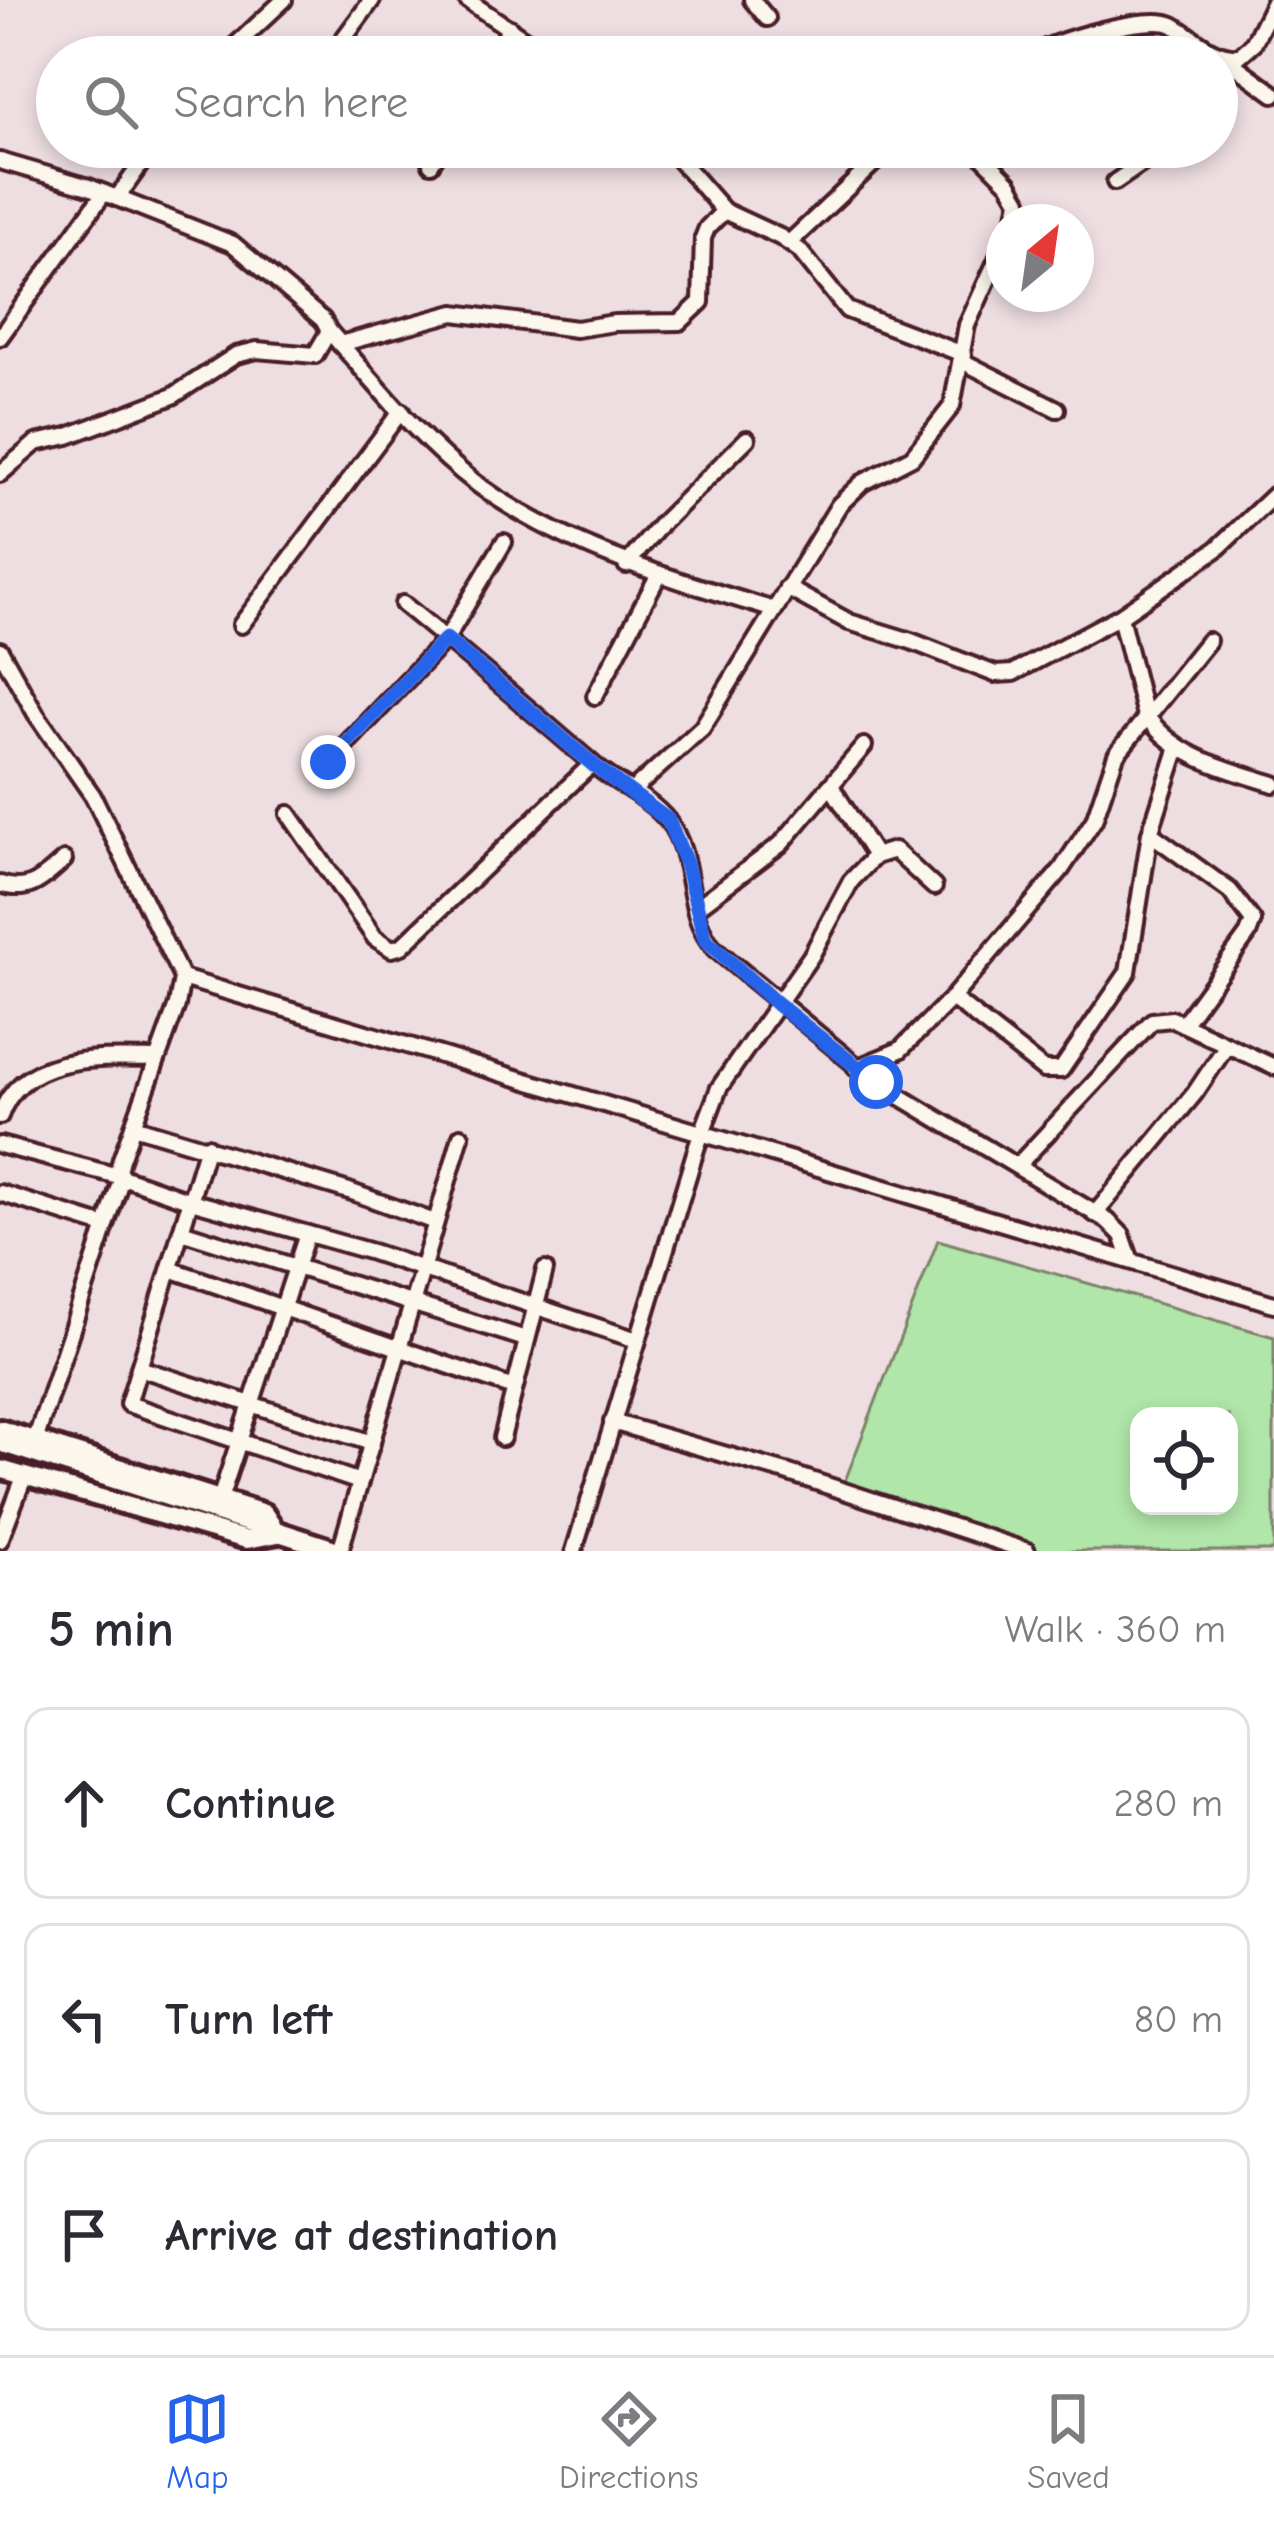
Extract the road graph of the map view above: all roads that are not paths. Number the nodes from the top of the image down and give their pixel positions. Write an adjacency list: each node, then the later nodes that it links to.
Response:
1 (284, 0): 9 (street)
2 (372, 0): 10 (street)
3 (467, 0): 6 (street)
4 (752, 0): 7 (street)
5 (1274, 2): 15 (street)
6 (487, 5): 8 (street)
7 (767, 18)
8 (510, 28): 11 (street); 12 (street)
9 (246, 36)
10 (345, 36)
11 (505, 36)
12 (521, 36)
13 (1084, 36): 14 (street)
14 (1189, 36)
15 (1238, 58)
16 (1238, 62): 17 (street)
17 (1274, 94)
18 (0, 161): 25 (street)
19 (135, 168): 25 (street)
20 (686, 168): 27 (street)
21 (869, 168): 28 (street)
22 (994, 168): 26 (street)
23 (1135, 168): 24 (street)
24 (1115, 182)
25 (111, 196): 30 (street); 31 (street)
26 (1020, 204)
27 (724, 212): 28 (street); 32 (street)
28 (790, 242): 33 (street)
29 (986, 283): 33 (street)
30 (329, 331): 32 (street); 37 (street)
31 (0, 337)
32 (340, 344): 35 (street)
33 (962, 357): 34 (street); 42 (street)
34 (1057, 409)
35 (400, 411): 40 (street); 46 (street)
36 (747, 439): 40 (street)
37 (0, 474)
38 (1274, 495): 45 (street)
39 (504, 542): 47 (street)
40 (626, 565): 41 (street)
41 (659, 574): 44 (street); 50 (street)
42 (787, 588): 44 (street); 45 (street)
43 (403, 604): 47 (street)
44 (774, 610): 58 (street)
45 (1120, 616): 51 (street)
46 (241, 626)
47 (446, 639): 54 (street); 55 (street)
48 (1208, 641): 51 (street)
49 (0, 650): 66 (street)
50 (595, 696)
51 (1147, 717): 53 (street); 67 (street)
52 (864, 746): 57 (street)
53 (1178, 747): 56 (street); 60 (street)
54 (328, 762)
55 (592, 764): 58 (street); 59 (street)
56 (1273, 781)
57 (832, 786): 61 (street); 65 (street)
58 (632, 791): 65 (street)
59 (289, 814)
60 (1150, 833): 67 (street); 69 (street)
61 (874, 856): 64 (street); 68 (street)
62 (64, 860): 63 (street)
63 (0, 884)
64 (934, 886)
65 (696, 908): 68 (street)
66 (182, 978): 71 (street); 77 (street)
67 (952, 998): 73 (street)
68 (777, 1004): 73 (street); 77 (street)
69 (1183, 1024): 70 (street); 80 (street)
70 (1227, 1046): 72 (street); 84 (street)
71 (157, 1059): 74 (street); 75 (street)
72 (1274, 1067)
73 (856, 1068): 80 (street)
74 (0, 1116)
75 (133, 1126): 79 (street); 81 (street)
76 (461, 1136): 85 (street)
77 (701, 1136): 89 (street); 99 (street)
78 (0, 1145): 81 (street)
79 (207, 1146): 83 (street); 85 (street)
80 (1018, 1165): 84 (street)
81 (122, 1177): 83 (street); 86 (street)
82 (0, 1192): 86 (street)
83 (191, 1202): 87 (street); 88 (street)
84 (1095, 1214): 89 (street)
85 (435, 1222): 92 (street)
86 (105, 1226): 107 (street)
87 (182, 1231): 90 (street); 91 (street)
88 (307, 1234): 91 (street); 92 (street)
89 (1131, 1261): 94 (street)
90 (170, 1269): 95 (street); 101 (street)
91 (296, 1269): 95 (street); 96 (street)
92 (422, 1269): 96 (street); 97 (street)
93 (545, 1270): 97 (street)
94 (1274, 1304)
95 (284, 1306): 100 (street); 103 (street)
96 (411, 1306): 98 (street); 100 (street)
97 (534, 1306): 98 (street); 99 (street)
98 (526, 1340): 102 (street)
99 (637, 1340): 104 (street)
100 (399, 1349): 102 (street); 110 (street)
101 (139, 1368): 103 (street); 109 (street)
102 (514, 1388): 106 (street)
103 (251, 1406): 109 (street); 110 (street)
104 (612, 1422): 118 (street); 119 (street)
105 (0, 1429): 107 (street)
106 (502, 1438)
107 (35, 1441): 114 (street)
108 (0, 1442): 116 (main road)
109 (240, 1442): 113 (street); 114 (street)
110 (372, 1443): 113 (street)
111 (0, 1469): 112 (street)
112 (24, 1477): 115 (street); 116 (street)
113 (360, 1482): 117 (street)
114 (220, 1499): 116 (street)
115 (0, 1540)
116 (276, 1543): 117 (main road)
117 (339, 1551)
118 (574, 1551)
119 (1027, 1551)

